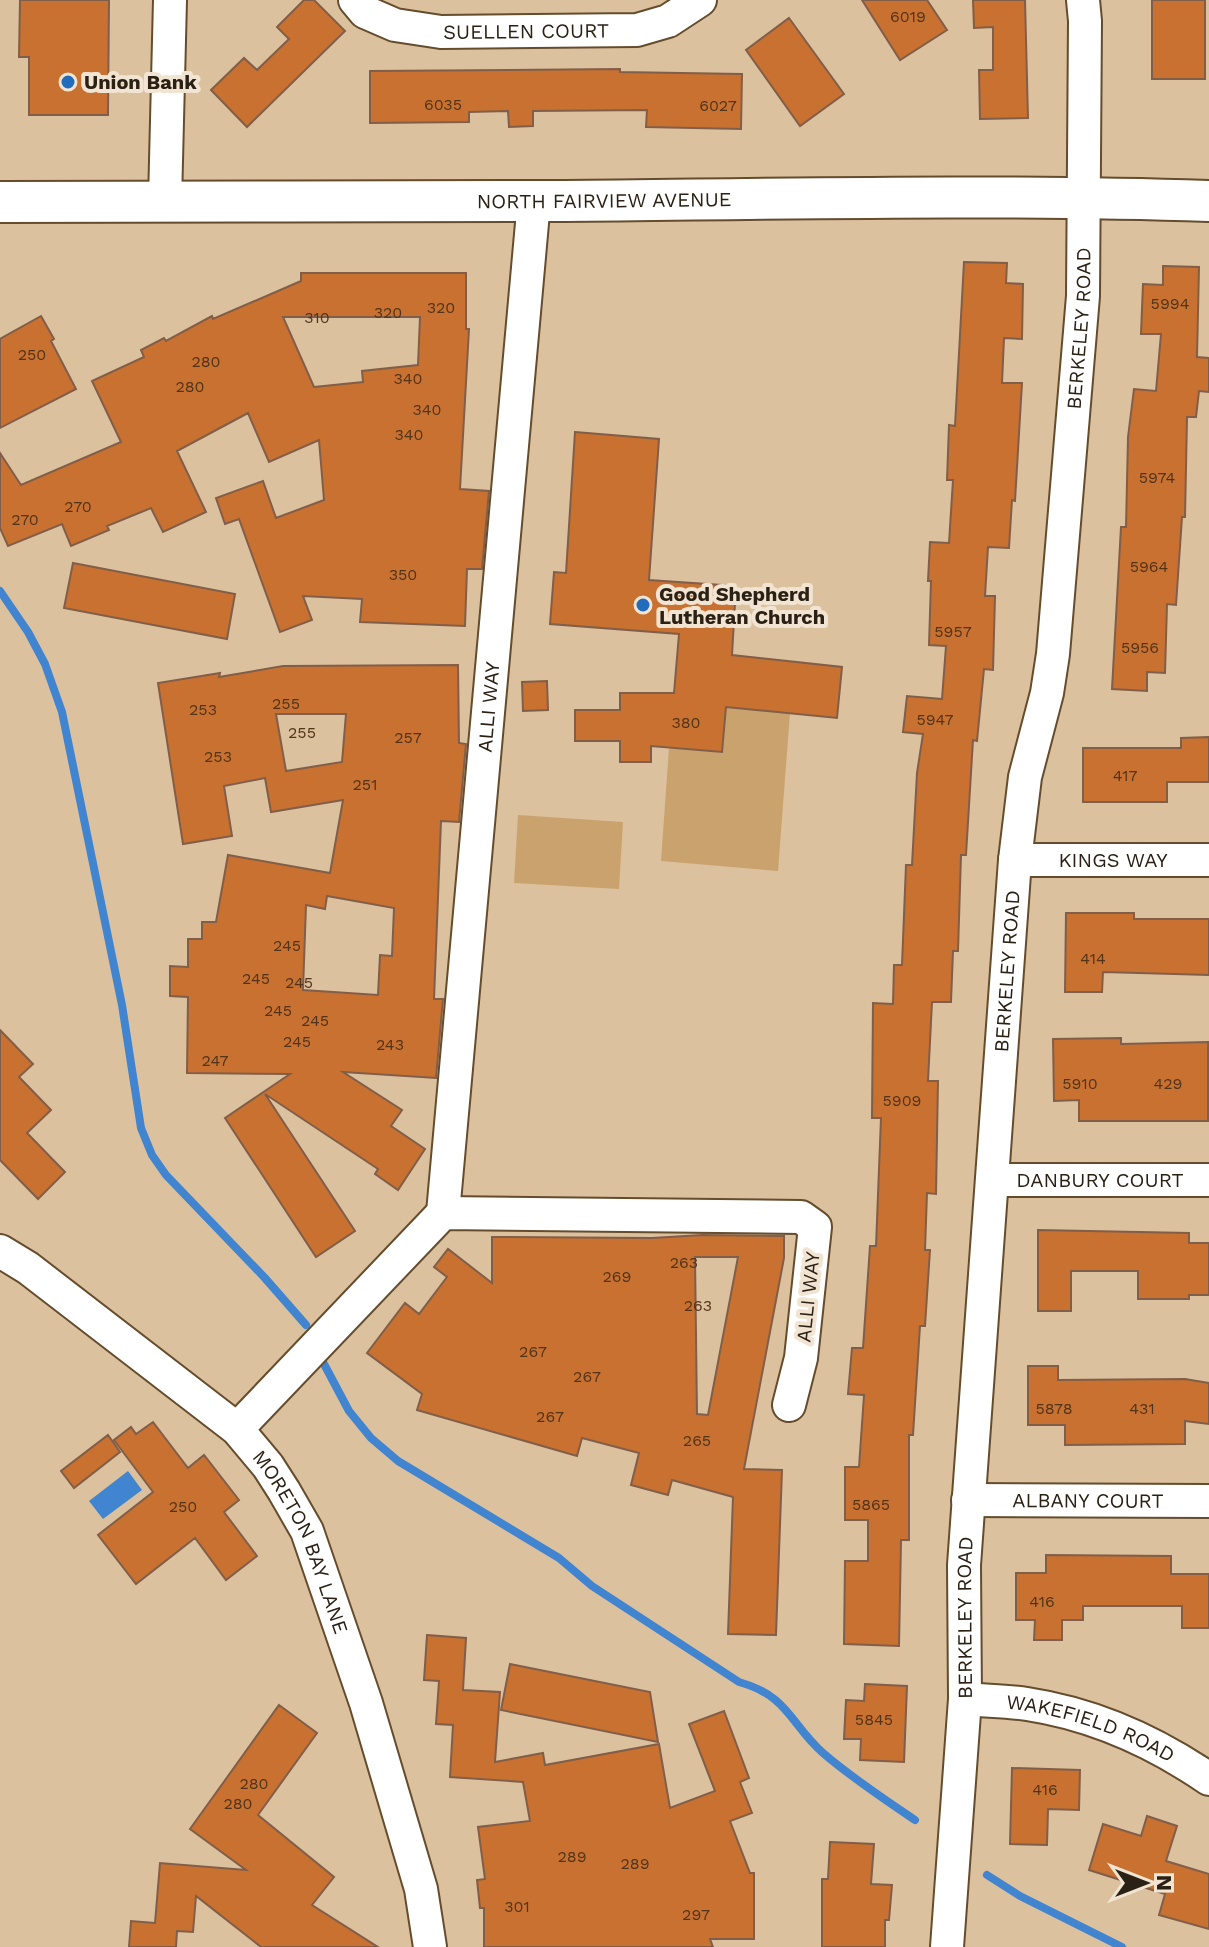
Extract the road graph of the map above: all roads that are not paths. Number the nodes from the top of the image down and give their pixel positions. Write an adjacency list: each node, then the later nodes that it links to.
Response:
1 (170, 0): 6 (street)
2 (355, 0): 3 (street, SUELLEN COURT)
3 (700, 0)
4 (1083, 0): 5 (street, BERKELEY ROAD)
5 (1083, 197): 7 (main road, NORTH FAIRVIEW AVENUE); 8 (main road, NORTH FAIRVIEW AVENUE); 10 (street, BERKELEY ROAD)
6 (165, 201): 7 (main road, NORTH FAIRVIEW AVENUE); 9 (main road, NORTH FAIRVIEW AVENUE)
7 (534, 201): 14 (street, ALLI WAY)
8 (1209, 201)
9 (0, 202)
10 (1015, 860): 11 (street, KINGS WAY); 12 (street, BERKELEY ROAD)
11 (1209, 860)
12 (992, 1180): 13 (street, DANBURY COURT); 18 (street, BERKELEY ROAD)
13 (1209, 1180)
14 (443, 1213): 16 (street, ALLI WAY); 17 (street)
15 (0, 1251): 17 (street, MORETON BAY LANE)
16 (789, 1405)
17 (237, 1429): 22 (street, MORETON BAY LANE)
18 (968, 1500): 19 (street, ALBANY COURT); 20 (street, BERKELEY ROAD)
19 (1209, 1501)
20 (965, 1699): 21 (street, WAKEFIELD ROAD); 23 (street, BERKELEY ROAD)
21 (1209, 1779)
22 (430, 1947)
23 (947, 1947)

